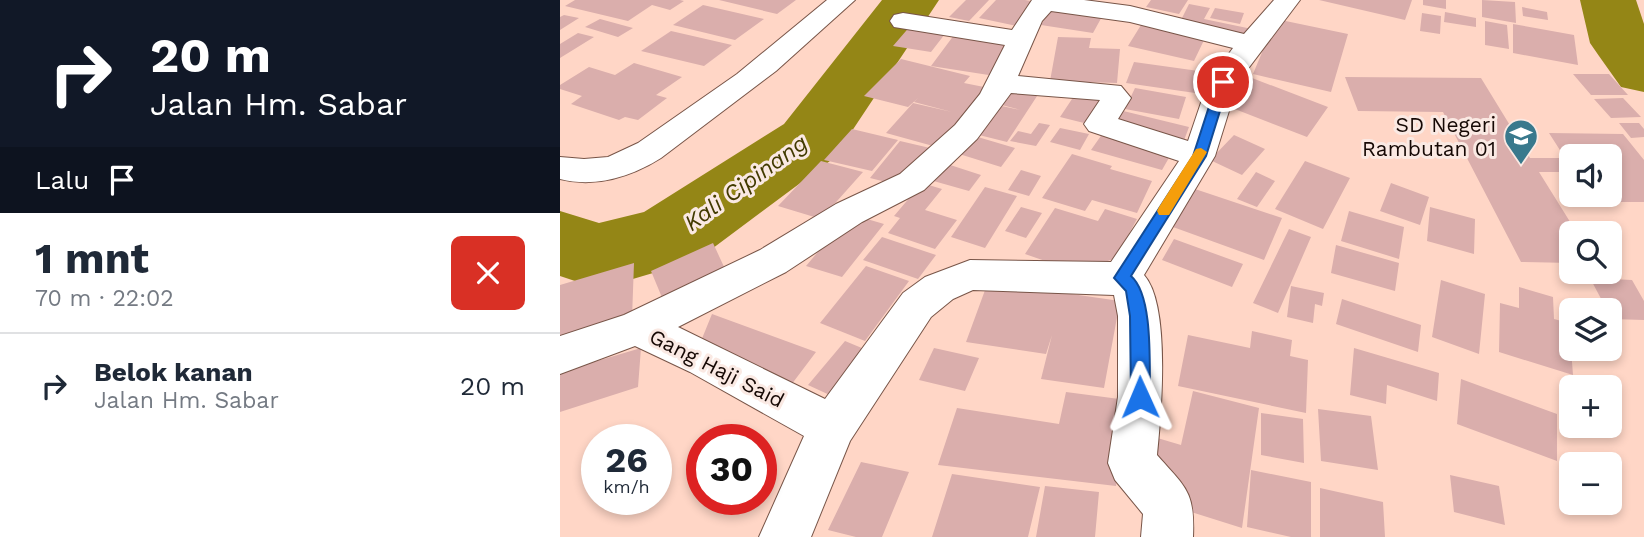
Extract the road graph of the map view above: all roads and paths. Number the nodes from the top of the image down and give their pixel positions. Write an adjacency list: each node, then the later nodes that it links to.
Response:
1 (842, 0): 10 (street)
2 (1287, 0): 7 (street)
3 (1045, 1): 4 (street); 6 (street)
4 (1135, 7): 7 (street)
5 (903, 21): 6 (street)
6 (1020, 39): 8 (street)
7 (1250, 44): 9 (street)
8 (1001, 82): 9 (street); 12 (street)
9 (1199, 156): 11 (street)
10 (560, 168)
11 (1122, 278): 14 (street); 16 (street)
12 (637, 328): 13 (street, Gang Haji Said); 14 (street, Gang Haji Said)
13 (560, 355)
14 (832, 427): 15 (street)
15 (785, 537)
16 (1167, 537)

